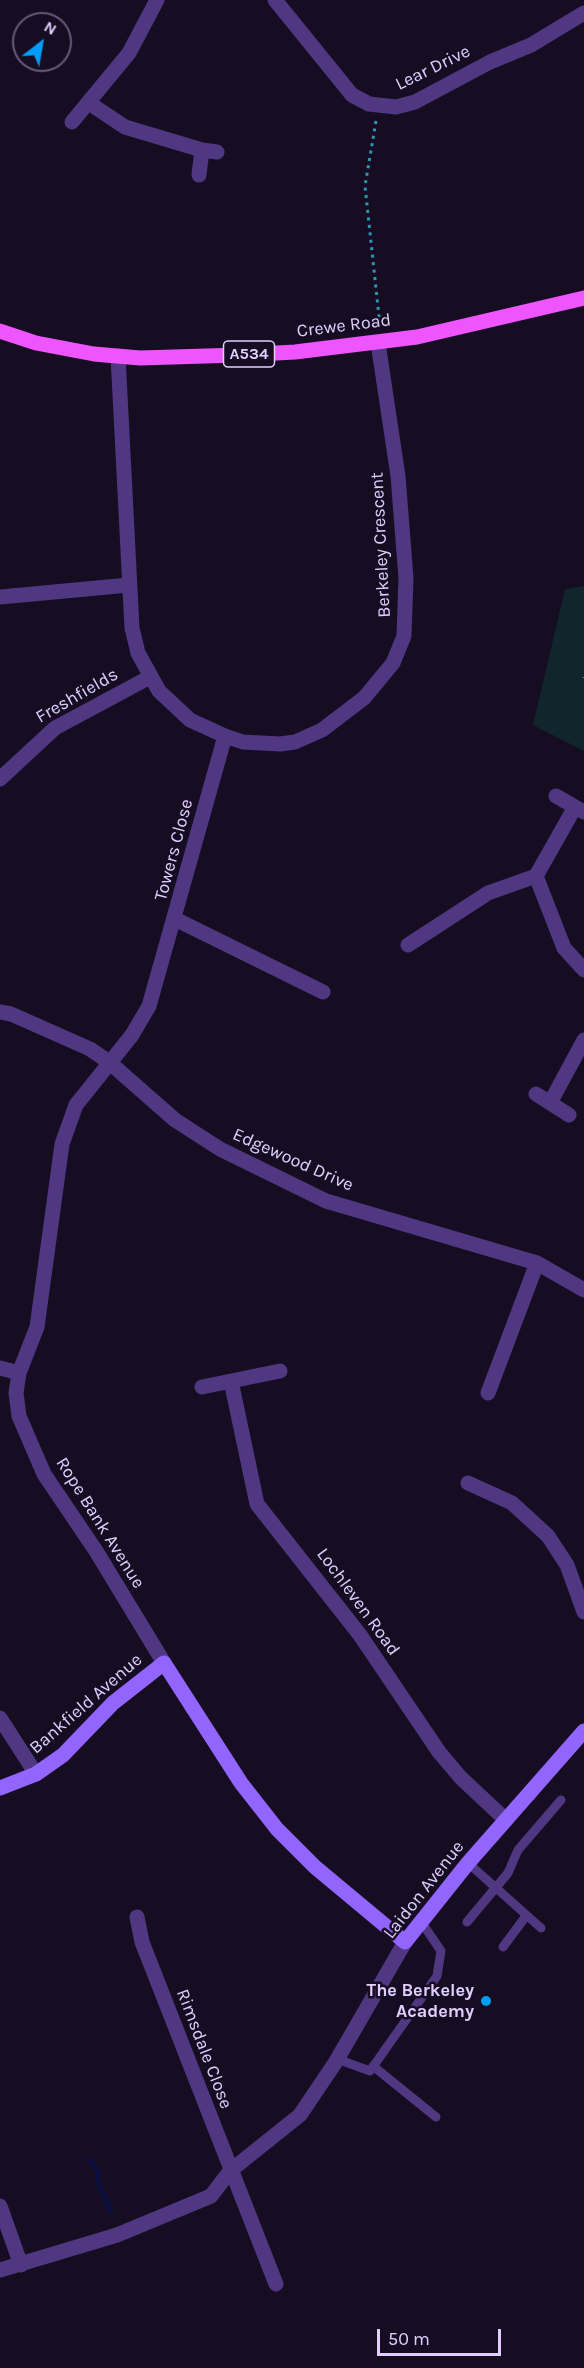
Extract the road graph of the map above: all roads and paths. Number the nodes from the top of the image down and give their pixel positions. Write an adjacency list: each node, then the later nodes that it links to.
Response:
1 (157, 0): 4 (street)
2 (278, 1): 5 (street, Lear Drive)
3 (579, 16): 5 (street, Lear Drive)
4 (89, 103): 6 (street); 7 (street)
5 (378, 105): 10 (path)
6 (72, 122)
7 (199, 175)
8 (584, 298): 10 (main road, Crewe Road / A534)
9 (0, 331): 11 (main road, Crewe Road / A534)
10 (378, 343): 11 (main road, Crewe Road / A534); 15 (street, Berkeley Crescent)
11 (118, 356): 12 (street, Berkeley Crescent)
12 (129, 585): 13 (street); 14 (street, Berkeley Crescent)
13 (0, 597)
14 (150, 677): 15 (street, Berkeley Crescent); 16 (street, Freshfields)
15 (225, 736): 20 (street, Towers Close)
16 (0, 779)
17 (556, 796): 18 (street)
18 (579, 809): 19 (street)
19 (536, 876): 21 (street); 22 (street)
20 (175, 919): 23 (street, Towers Close); 26 (street, Rope Bank Avenue)
21 (408, 945)
22 (584, 970)
23 (323, 992)
24 (0, 1012): 26 (street, Edgewood Drive)
25 (584, 1040): 28 (street)
26 (109, 1062): 30 (street, Edgewood Drive); 34 (street, Rope Bank Avenue)
27 (536, 1094): 28 (street)
28 (550, 1102): 29 (street)
29 (569, 1115)
30 (537, 1263): 31 (street, Edgewood Drive); 37 (street)
31 (584, 1290)
32 (0, 1368): 34 (street)
33 (280, 1371): 35 (street)
34 (19, 1373): 40 (street, Rope Bank Avenue)
35 (231, 1381): 36 (street); 46 (street, Lochleven Road)
36 (202, 1387)
37 (488, 1394)
38 (468, 1483): 39 (street)
39 (584, 1612)
40 (164, 1663): 43 (street, Bankfield Avenue); 54 (street, Rope Bank Avenue)
41 (0, 1718): 43 (street)
42 (584, 1731): 46 (street, Laidon Avenue)
43 (36, 1774): 44 (street, Bankfield Avenue)
44 (0, 1788)
45 (561, 1800): 48 (lane)
46 (506, 1820): 47 (street, Laidon Avenue)
47 (468, 1863): 48 (lane); 51 (street, Laidon Avenue)
48 (496, 1889): 49 (lane); 52 (lane)
49 (526, 1916): 53 (lane); 55 (lane)
50 (138, 1917): 59 (street, Rimsdale Close)
51 (420, 1920): 54 (street, Laidon Avenue); 57 (lane)
52 (467, 1922)
53 (541, 1928)
54 (405, 1942): 56 (street, Laidon Avenue)
55 (503, 1947)
56 (337, 2059): 57 (lane); 59 (street, Laidon Avenue)
57 (373, 2066): 58 (lane)
58 (436, 2117)
59 (230, 2171): 61 (street, Laidon Avenue); 63 (street, Rimsdale Close)
60 (0, 2206): 61 (street)
61 (21, 2265): 62 (street, Laidon Avenue)
62 (0, 2270)
63 (276, 2284)

